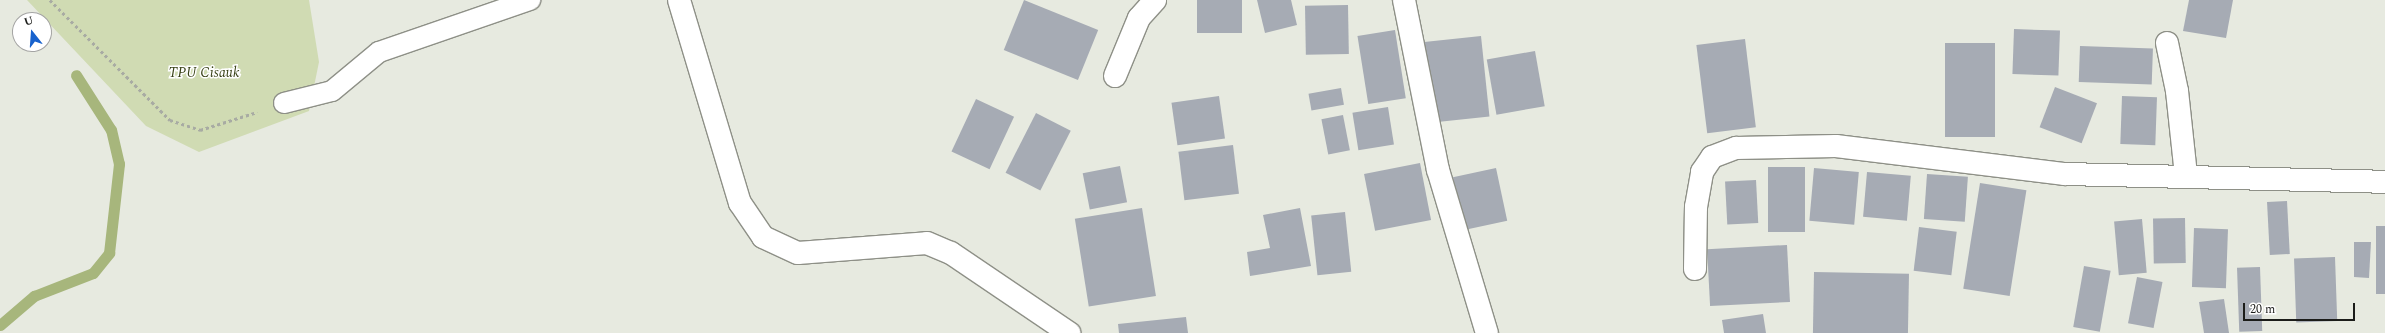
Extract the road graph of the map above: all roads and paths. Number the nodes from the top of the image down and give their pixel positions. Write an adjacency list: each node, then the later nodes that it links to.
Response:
1 (50, 0): 8 (path)
2 (530, 0): 8 (lane)
3 (679, 0): 12 (street)
4 (1155, 0): 7 (street)
5 (1404, 0): 13 (street)
6 (2167, 43): 9 (street)
7 (1115, 76)
8 (284, 103)
9 (2186, 175): 10 (street); 11 (street)
10 (2385, 182)
11 (1695, 268)
12 (1069, 333)
13 (1487, 333)

